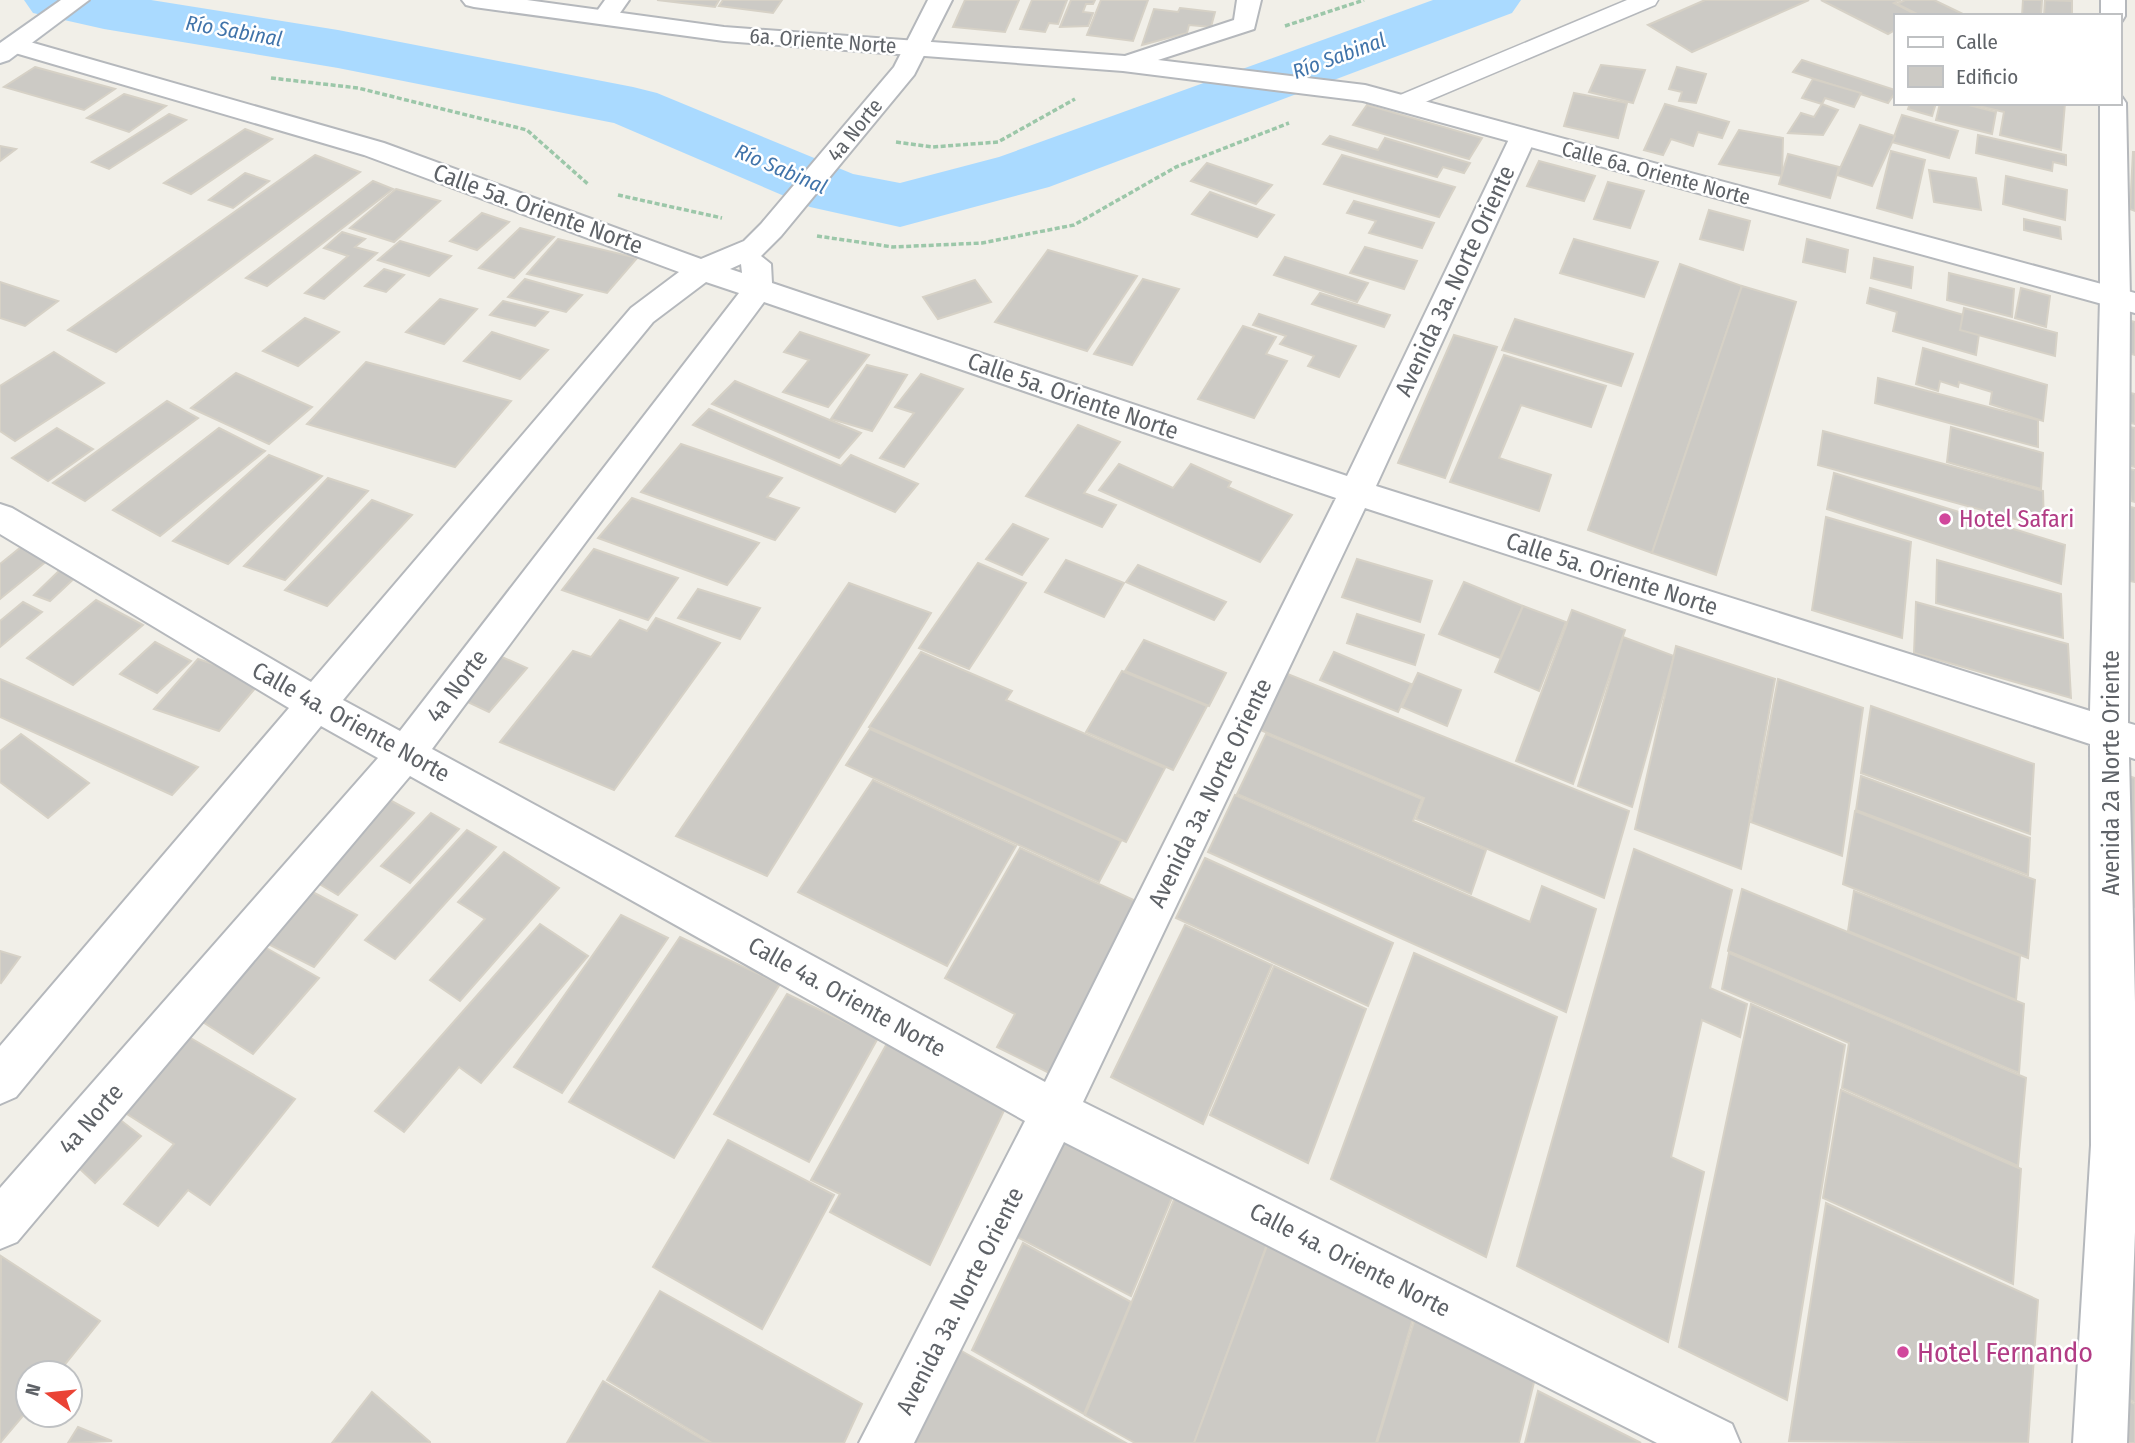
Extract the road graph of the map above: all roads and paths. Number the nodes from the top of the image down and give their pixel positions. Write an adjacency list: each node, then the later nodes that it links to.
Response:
1 (77, 0): 7 (street)
2 (474, 0): 6 (street, 6a. Oriente Norte)
3 (940, 0): 8 (street, 4a Norte)
4 (1249, 0): 9 (street)
5 (1647, 0): 12 (street)
6 (610, 9): 8 (street, 6a. Oriente Norte)
7 (16, 44): 19 (street, Calle 5a. Oriente Norte)
8 (918, 48): 9 (street, 6a. Oriente Norte); 16 (street, 4a Norte)
9 (1123, 63): 10 (street, 6a. Oriente Norte)
10 (1173, 69): 12 (street, Calle 6a. Oriente Norte)
11 (1084, 95): 16 (path)
12 (1402, 103): 15 (street, Calle 6a. Oriente Norte)
13 (2113, 105): 21 (street, Avenida 2a Norte Oriente)
14 (1289, 123): 18 (path)
15 (1523, 136): 21 (street, Calle 6a. Oriente Norte); 22 (street, Avenida 3a. Norte Oriente)
16 (846, 142): 18 (street, 4a Norte)
17 (614, 194): 18 (path)
18 (768, 233): 19 (street, 4a Norte); 20 (street)
19 (702, 270): 20 (street, Calle 5a. Oriente Norte); 24 (street, 4a Norte)
20 (758, 289): 22 (street, Calle 5a. Oriente Norte); 26 (street, 4a Norte)
21 (2125, 301): 25 (street, Avenida 2a Norte Oriente)
22 (1355, 492): 25 (street, Calle 5a. Oriente Norte); 28 (street, Avenida 3a. Norte Oriente)
23 (0, 517): 24 (street, Calle 4a. Oriente Norte)
24 (314, 703): 26 (street, Calle 4a. Oriente Norte); 27 (street, 4a Norte)
25 (2122, 737): 32 (street, Avenida 2a Norte Oriente)
26 (406, 753): 28 (street, Calle 4a. Oriente Norte); 29 (street, 4a Norte)
27 (0, 1081)
28 (1056, 1113): 30 (street, Avenida 3a. Norte Oriente); 31 (street, Calle 4a. Oriente Norte)
29 (0, 1225)
30 (887, 1443)
31 (1713, 1443)
32 (2100, 1443)

